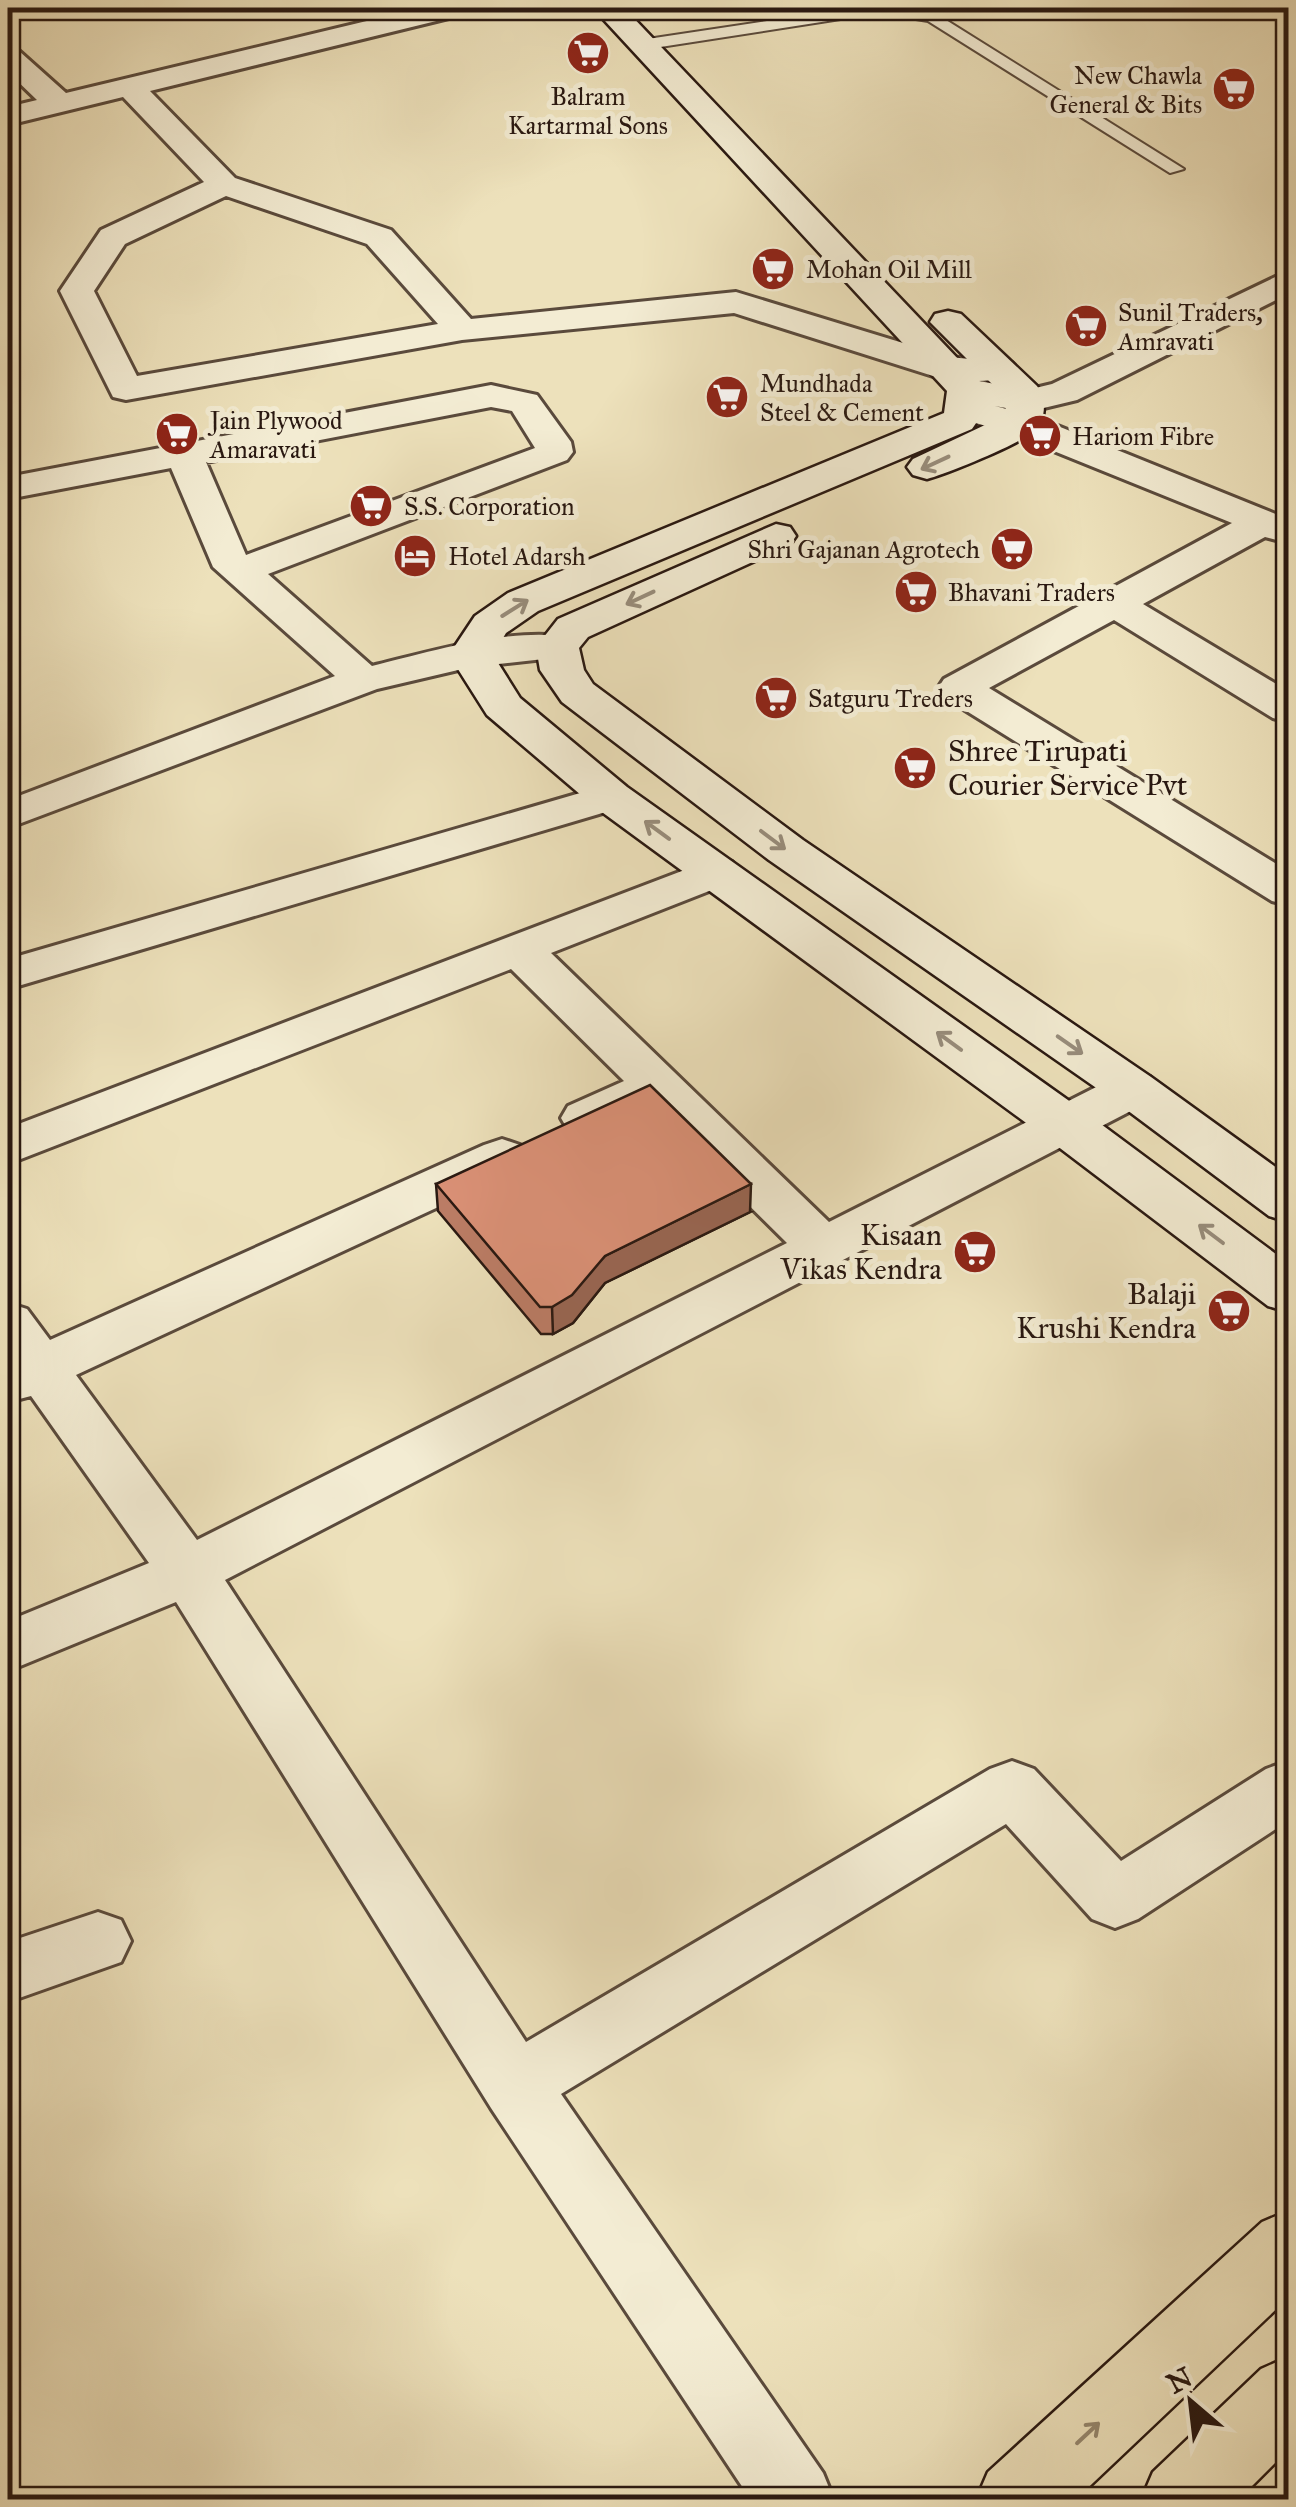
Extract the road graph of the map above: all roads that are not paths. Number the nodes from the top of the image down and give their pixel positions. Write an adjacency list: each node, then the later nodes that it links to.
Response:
1 (456, 8): 5 (street)
2 (608, 8): 3 (street)
3 (662, 30): 8 (lane); 12 (street)
4 (8, 57): 6 (street)
5 (129, 86): 6 (street); 9 (street)
6 (59, 103): 7 (street)
7 (8, 116)
8 (1176, 169)
9 (224, 185): 11 (street); 11 (street)
10 (1288, 281): 12 (street)
11 (462, 330): 12 (street)
12 (987, 394): 15 (street); 18 (street, one-way to 18); 19 (street, one-way to 12)
13 (183, 452): 14 (street); 16 (street); 16 (street)
14 (8, 488)
15 (1277, 527): 17 (street)
16 (241, 571): 20 (street)
17 (1116, 604): 21 (street); 25 (street)
18 (556, 647): 19 (street); 29 (street, one-way to 29)
19 (470, 655): 20 (street); 22 (street)
20 (364, 680): 23 (street)
21 (1288, 709)
22 (610, 797): 24 (street, one-way to 22); 27 (street)
23 (8, 816)
24 (716, 872): 26 (street); 30 (street, one-way to 24)
25 (1288, 890)
26 (519, 949): 28 (street); 31 (street)
27 (8, 974)
28 (658, 1085): 33 (street); 35 (street)
29 (1133, 1088): 30 (street); 32 (street)
30 (1064, 1123): 33 (street); 34 (street, one-way to 30)
31 (8, 1147)
32 (1288, 1202)
33 (821, 1245): 36 (street)
34 (1288, 1292)
35 (19, 1358): 36 (street)
36 (188, 1572): 37 (street); 41 (street)
37 (8, 1647)
38 (1288, 1788): 41 (street)
39 (98, 1941): 40 (street)
40 (8, 1972)
41 (515, 2085): 44 (street)
42 (1288, 2248): 45 (main road, one-way to 42)
43 (1288, 2396): 46 (main road)
44 (796, 2500)
45 (1016, 2500)
46 (1181, 2500)

